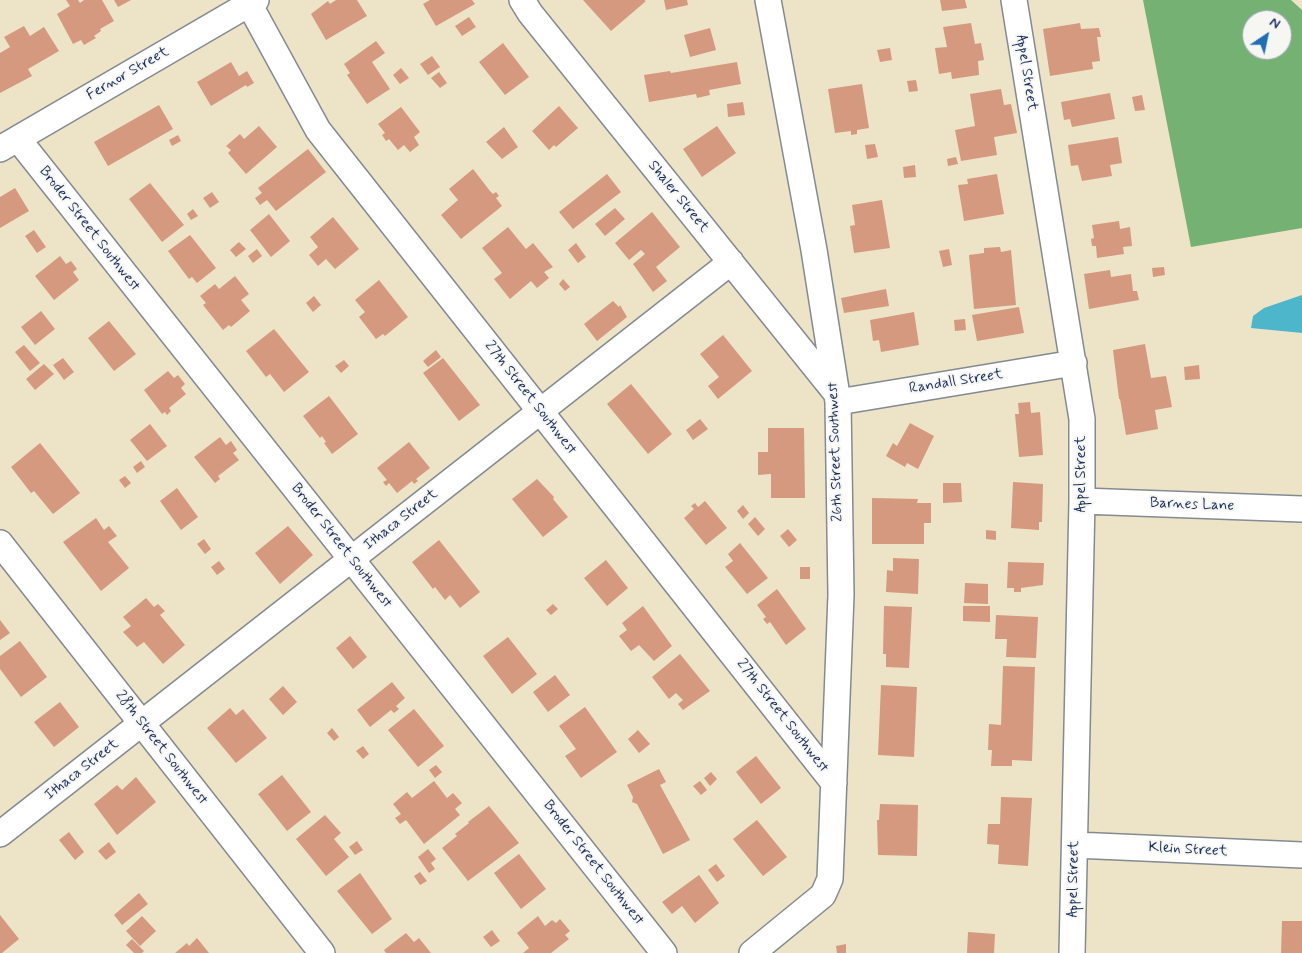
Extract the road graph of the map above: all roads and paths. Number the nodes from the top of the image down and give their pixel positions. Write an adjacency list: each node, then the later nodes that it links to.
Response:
1 (522, 0): 6 (street, Shaler Street)
2 (768, 0): 8 (street, 26th Street Southwest)
3 (1014, 0): 7 (street, Appel Street)
4 (251, 1): 5 (street, Fernor Street); 9 (street, 27th Street Southwest)
5 (9, 144): 13 (street, Broder Street Southwest)
6 (731, 262): 8 (street, Shaler Street); 9 (street, Ithaca Street)
7 (1074, 363): 8 (street, Randall Street); 10 (street, Appel Street)
8 (837, 398): 15 (street, 26th Street Southwest)
9 (540, 411): 13 (street, Ithaca Street); 15 (street, 27th Street Southwest)
10 (1082, 501): 11 (street, Barnes Lane); 17 (street, Appel Street)
11 (1302, 509)
12 (0, 543): 14 (street, 28th Street Southwest)
13 (351, 559): 14 (street, Ithaca Street); 20 (street, Broder Street Southwest)
14 (142, 723): 16 (street, Ithaca Street); 19 (street, 28th Street Southwest)
15 (834, 783): 21 (street, 26th Street Southwest)
16 (0, 834)
17 (1074, 845): 18 (street, Klein Street); 22 (street, Appel Street)
18 (1302, 855)
19 (322, 953)
20 (664, 953)
21 (752, 953)
22 (1072, 953)

